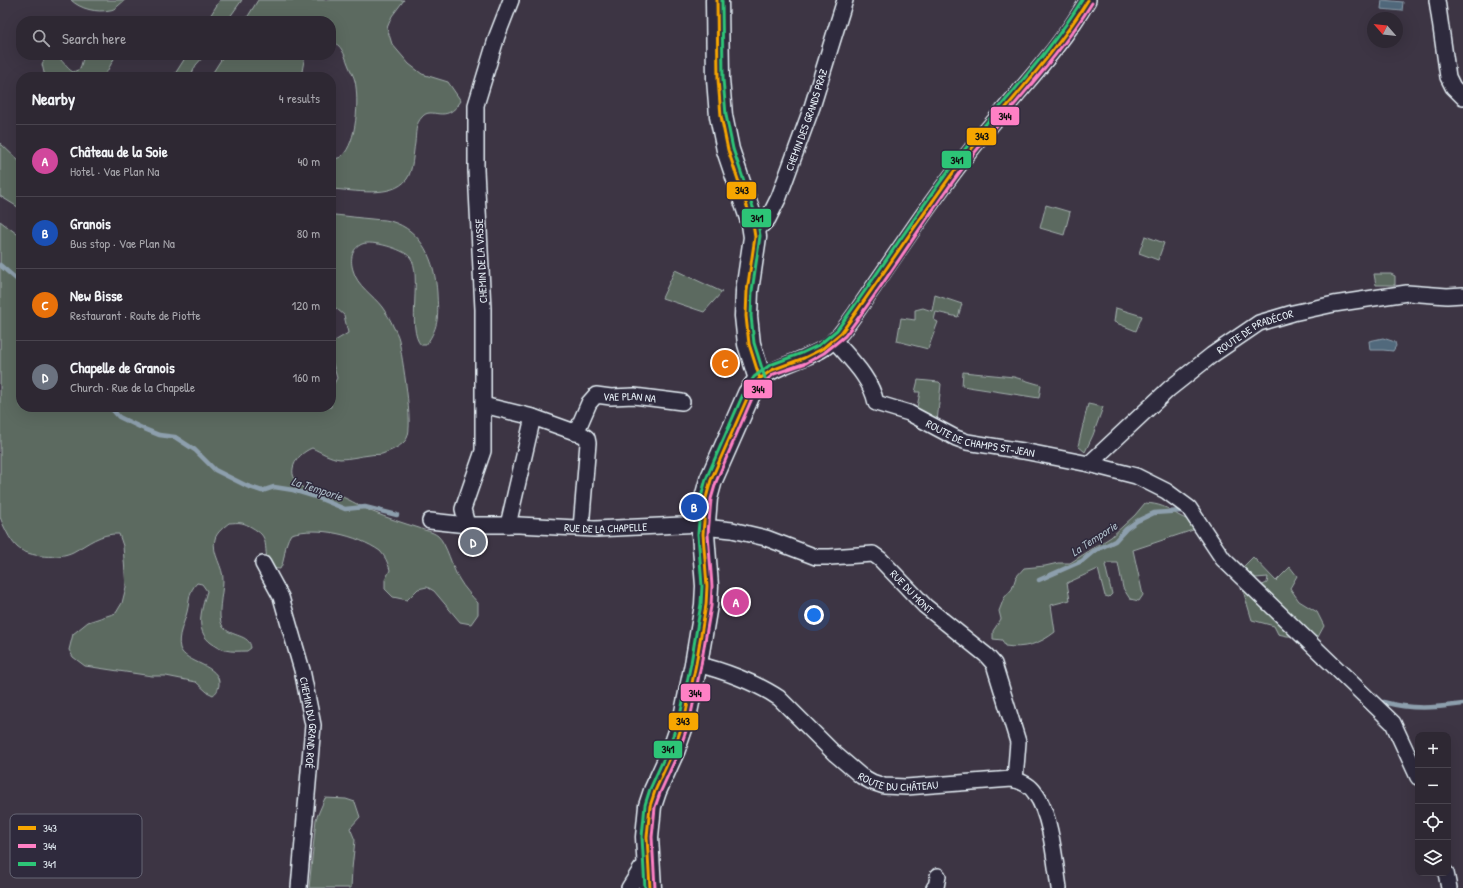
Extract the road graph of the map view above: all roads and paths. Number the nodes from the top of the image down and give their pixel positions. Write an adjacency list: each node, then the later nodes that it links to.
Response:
1 (511, 0): 12 (street, CHEMIN DE LA VASSE)
2 (717, 0): 7 (street)
3 (845, 0): 7 (street, CHEMIN DES GRANDS PRAZ)
4 (1088, 0): 9 (street)
5 (1437, 0): 6 (street)
6 (1463, 97)
7 (754, 231): 10 (street)
8 (1463, 295): 15 (street, ROUTE DE PRADÉCOR)
9 (834, 340): 10 (street); 15 (street, ROUTE DE CHAMPS ST-JEAN)
10 (760, 379): 19 (street)
11 (682, 402): 14 (street, VAE PLAN NA)
12 (483, 405): 13 (street); 17 (street, CHEMIN DE LA VASSE)
13 (533, 417): 14 (street); 18 (street)
14 (576, 433): 20 (street)
15 (1089, 464): 23 (street, ROUTE DE CHAMPS ST-JEAN)
16 (430, 521): 17 (street, RUE DE LA CHAPELLE)
17 (467, 525): 18 (street, RUE DE LA CHAPELLE)
18 (508, 525): 20 (street, RUE DE LA CHAPELLE)
19 (703, 526): 20 (street, RUE DE LA CHAPELLE); 22 (street); 24 (street, RUE DU MONT)
20 (581, 528)
21 (263, 564): 27 (street, CHEMIN DU GRAND ROÉ)
22 (696, 664): 24 (street, ROUTE DU CHÂTEAU); 25 (street)
23 (1415, 771)
24 (1015, 780): 30 (street)
25 (648, 865): 28 (street); 29 (street)
26 (1447, 876): 31 (street)
27 (299, 888)
28 (630, 888)
29 (650, 888)
30 (1059, 888)
31 (1449, 888)

